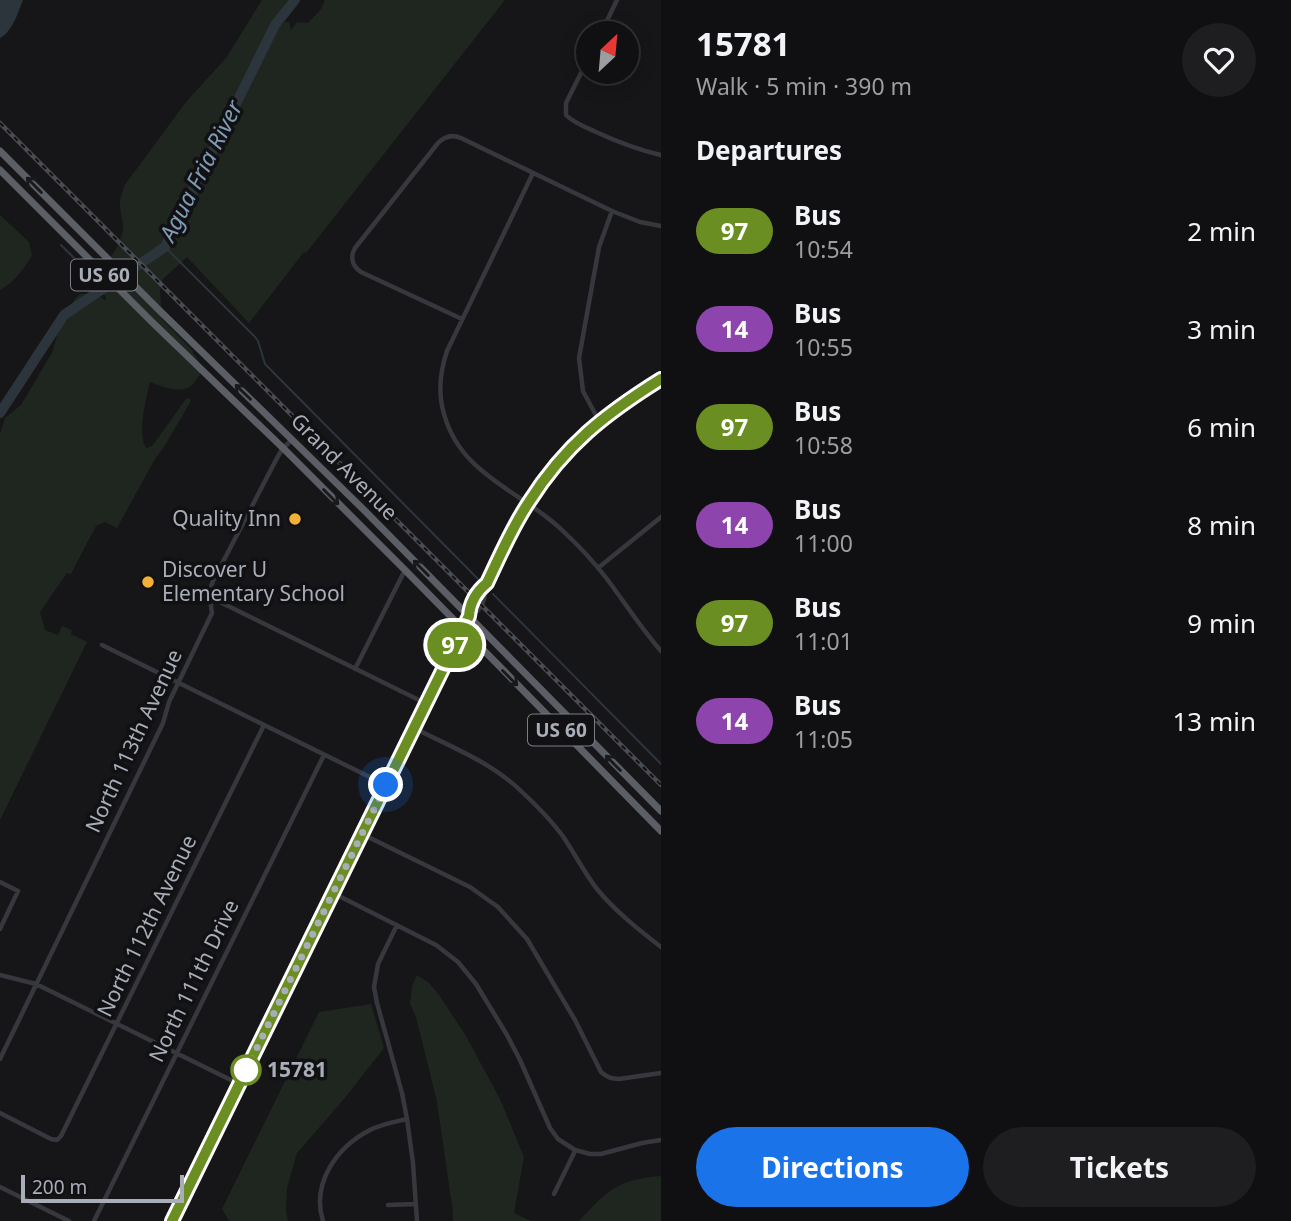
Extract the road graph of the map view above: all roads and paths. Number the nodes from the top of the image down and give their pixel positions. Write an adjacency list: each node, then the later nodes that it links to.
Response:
1 (617, 0): 2 (street)
2 (607, 21)
3 (576, 83): 5 (street)
4 (0, 150): 13 (highway, Grand Avenue / US 60, one-way to 4)
5 (661, 155)
6 (0, 170): 14 (highway, Grand Avenue / US 60)
7 (533, 173): 8 (street); 10 (street); 10 (street)
8 (612, 211): 9 (street); 12 (street)
9 (661, 226)
10 (462, 320): 15 (street)
11 (661, 379): 12 (street)
12 (598, 421): 15 (street)
13 (292, 440): 14 (street, North 113th Avenue); 20 (highway, Grand Avenue / US 60, one-way to 13)
14 (283, 448): 18 (highway, Grand Avenue / US 60, one-way to 18); 19 (street, North 113th Avenue)
15 (528, 503): 17 (street); 20 (street)
16 (661, 517): 17 (street)
17 (598, 568): 23 (street)
18 (405, 570): 21 (highway, Grand Avenue / US 60); 24 (street)
19 (211, 601): 24 (street); 25 (street, North 113th Avenue)
20 (469, 616): 21 (street); 31 (highway, Grand Avenue / US 60, one-way to 20)
21 (463, 629): 26 (street); 32 (highway, Grand Avenue / US 60, one-way to 32)
22 (102, 645): 25 (street)
23 (661, 651)
24 (355, 669): 26 (street)
25 (178, 683): 27 (street); 40 (street, North 113th Avenue)
26 (426, 704): 28 (street)
27 (264, 725): 29 (street); 41 (street, North 112th Avenue)
28 (414, 728): 30 (street); 38 (street)
29 (324, 755): 30 (street); 42 (street, North 111th Drive)
30 (386, 785): 33 (street)
31 (661, 811)
32 (661, 831)
33 (362, 834): 35 (street); 44 (street)
34 (0, 882): 37 (street)
35 (333, 893): 36 (street); 45 (street)
36 (397, 925): 47 (street); 49 (street)
37 (0, 929)
38 (661, 947)
39 (0, 975): 40 (street)
40 (36, 984): 41 (street); 43 (street, North 113th Avenue)
41 (116, 1023): 42 (street); 46 (street, North 112th Avenue)
42 (176, 1053): 45 (street); 56 (street, North 111th Drive)
43 (0, 1059)
44 (661, 1073)
45 (239, 1084): 54 (street)
46 (0, 1113)
47 (407, 1119): 52 (street); 57 (street)
48 (661, 1140): 49 (street)
49 (575, 1150): 51 (street)
50 (0, 1187): 55 (street)
51 (554, 1194)
52 (416, 1204): 53 (street); 58 (street)
53 (388, 1205)
54 (173, 1220)
55 (69, 1221)
56 (94, 1221)
57 (323, 1221)
58 (417, 1221)

